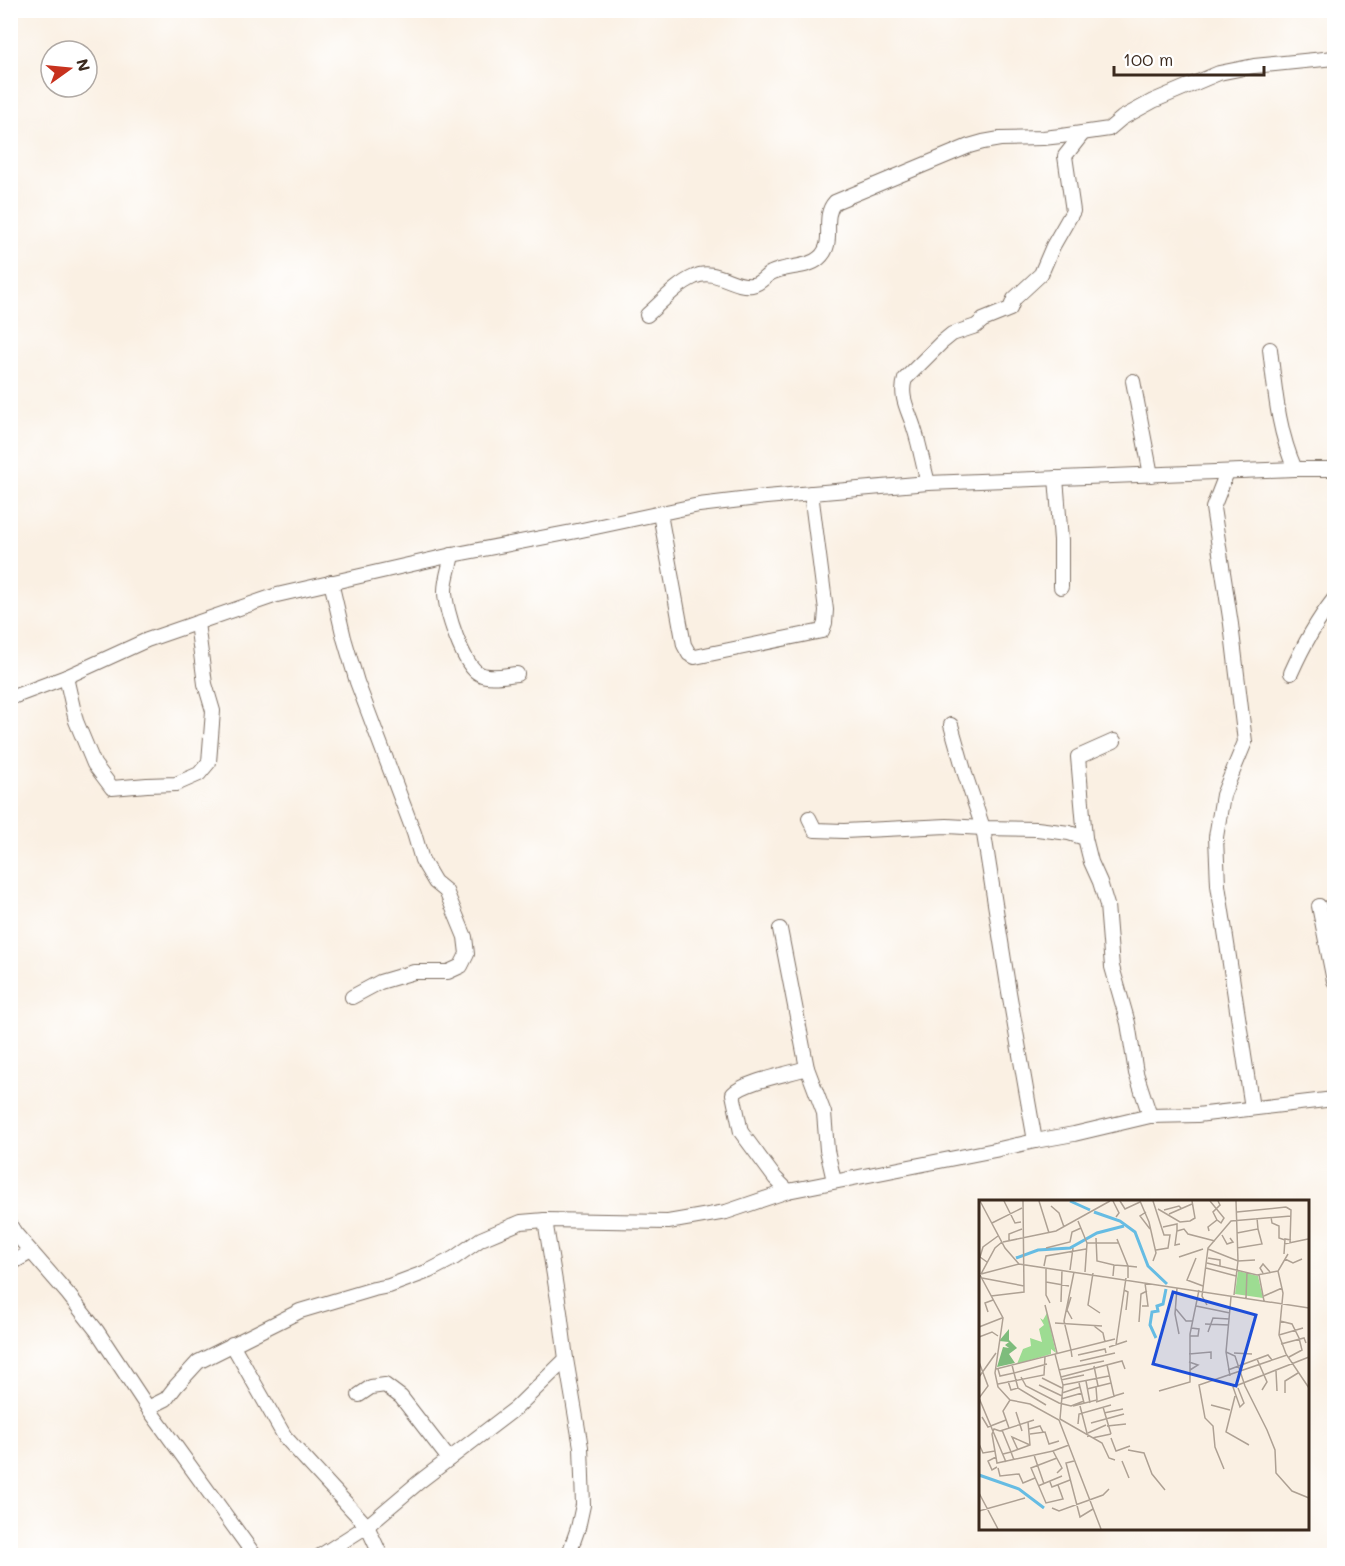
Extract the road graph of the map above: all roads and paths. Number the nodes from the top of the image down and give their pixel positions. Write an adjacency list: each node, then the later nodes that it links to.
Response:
1 (1335, 58): 2 (street)
2 (1083, 133): 3 (street); 11 (street)
3 (647, 315)
4 (1270, 349): 6 (street)
5 (1133, 381): 9 (street)
6 (1295, 469): 7 (street); 8 (street)
7 (1335, 469)
8 (1227, 472): 9 (street); 34 (street)
9 (1151, 475): 10 (street)
10 (1056, 478): 11 (street); 16 (street)
11 (928, 483): 12 (street)
12 (811, 493): 13 (street); 13 (street)
13 (660, 514): 14 (street)
14 (452, 555): 15 (street); 20 (street)
15 (331, 582): 18 (street); 31 (street)
16 (1061, 587)
17 (1335, 599): 19 (street)
18 (197, 623): 21 (street); 21 (street)
19 (1291, 673)
20 (517, 674)
21 (66, 676): 22 (street)
22 (10, 698)
23 (951, 725): 26 (street)
24 (1114, 741): 27 (street)
25 (809, 818): 26 (street)
26 (983, 828): 27 (street); 36 (street)
27 (1085, 838): 35 (street)
28 (1319, 906): 30 (street)
29 (780, 929): 32 (street)
30 (1335, 981)
31 (352, 997)
32 (807, 1068): 37 (street); 38 (street)
33 (1335, 1099): 34 (street)
34 (1252, 1108): 35 (street)
35 (1150, 1116): 36 (street)
36 (1035, 1141): 37 (street)
37 (834, 1181): 38 (street)
38 (788, 1191): 39 (street)
39 (545, 1220): 43 (street); 44 (street)
40 (10, 1225): 41 (street)
41 (31, 1252): 42 (street); 46 (street)
42 (10, 1264)
43 (232, 1344): 46 (street); 48 (street)
44 (566, 1359): 47 (street); 52 (street)
45 (359, 1395): 47 (street)
46 (148, 1408): 49 (street)
47 (449, 1459): 48 (street)
48 (367, 1526): 50 (street); 51 (street)
49 (255, 1556)
50 (320, 1556)
51 (381, 1556)
52 (570, 1556)

